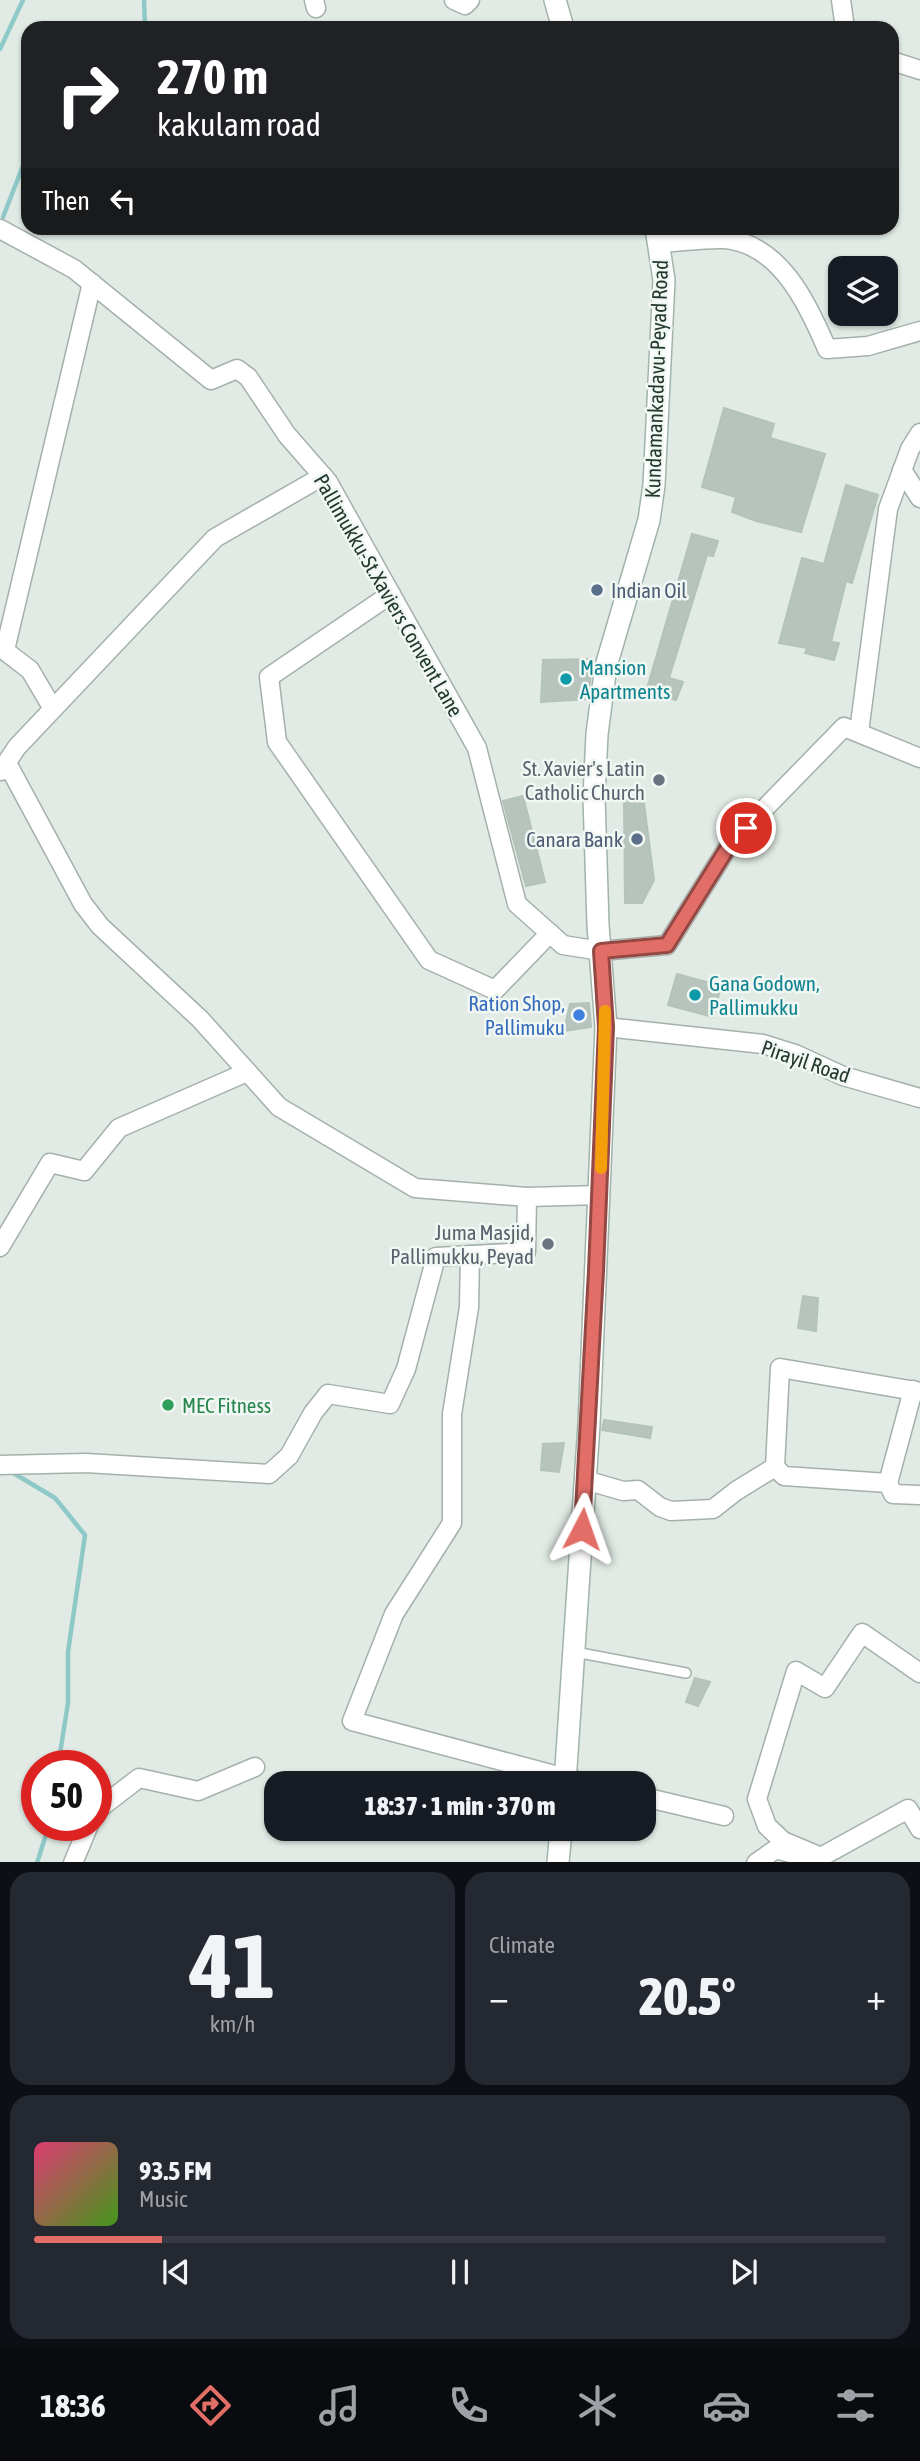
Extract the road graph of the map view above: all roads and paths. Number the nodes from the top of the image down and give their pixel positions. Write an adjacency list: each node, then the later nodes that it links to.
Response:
1 (454, 0): 2 (street)
2 (470, 0)
3 (555, 0): 5 (main road)
4 (841, 0): 6 (street)
5 (561, 21)
6 (844, 21)
7 (899, 63): 8 (street)
8 (920, 70)
9 (0, 229): 11 (street, Pallimukku-St.Xaviers Convent Lane)
10 (658, 235): 12 (street); 24 (main road, Kundamankadavu-Peyad Road)
11 (92, 283): 15 (street, Pallimukku-St.Xaviers Convent Lane); 18 (street)
12 (920, 331)
13 (920, 433): 14 (street)
14 (902, 470): 16 (street); 20 (street)
15 (323, 476): 17 (street, Pallimukku-St.Xaviers Convent Lane); 19 (street)
16 (920, 498)
17 (391, 594): 23 (street, Pallimukku-St.Xaviers Convent Lane); 23 (street)
18 (3, 648): 19 (street)
19 (53, 709): 22 (street)
20 (859, 732): 21 (street); 24 (street, Pallimukku-St.Xaviers Convent Lane)
21 (920, 758)
22 (3, 768): 26 (street)
23 (550, 933): 24 (street, Pallimukku-St.Xaviers Convent Lane)
24 (601, 951): 25 (main road, Kundamankadavu-Peyad Road)
25 (606, 1027): 27 (street, Pirayil Road); 28 (main road, Kundamankadavu-Peyad Road)
26 (247, 1072): 29 (street); 30 (street)
27 (920, 1098)
28 (600, 1195): 29 (street); 35 (main road, Kundamankadavu-Peyad Road)
29 (527, 1197): 31 (street)
30 (0, 1247)
31 (470, 1255): 33 (street); 42 (street)
32 (917, 1391): 34 (street); 36 (street)
33 (0, 1465)
34 (775, 1467): 35 (street); 36 (street)
35 (585, 1480): 38 (main road, Kundamankadavu-Peyad Road)
36 (888, 1483): 37 (street)
37 (920, 1495)
38 (574, 1651): 39 (lane); 43 (main road, Kundamankadavu-Peyad Road)
39 (686, 1673)
40 (920, 1673): 50 (street)
41 (255, 1768): 44 (street)
42 (532, 1771)
43 (571, 1771)
44 (112, 1799)
45 (656, 1800): 46 (street)
46 (723, 1816)
47 (920, 1829): 50 (street)
48 (82, 1841): 51 (street)
49 (560, 1841): 52 (main road)
50 (821, 1857): 53 (street)
51 (73, 1862)
52 (558, 1862)
53 (757, 1862)

